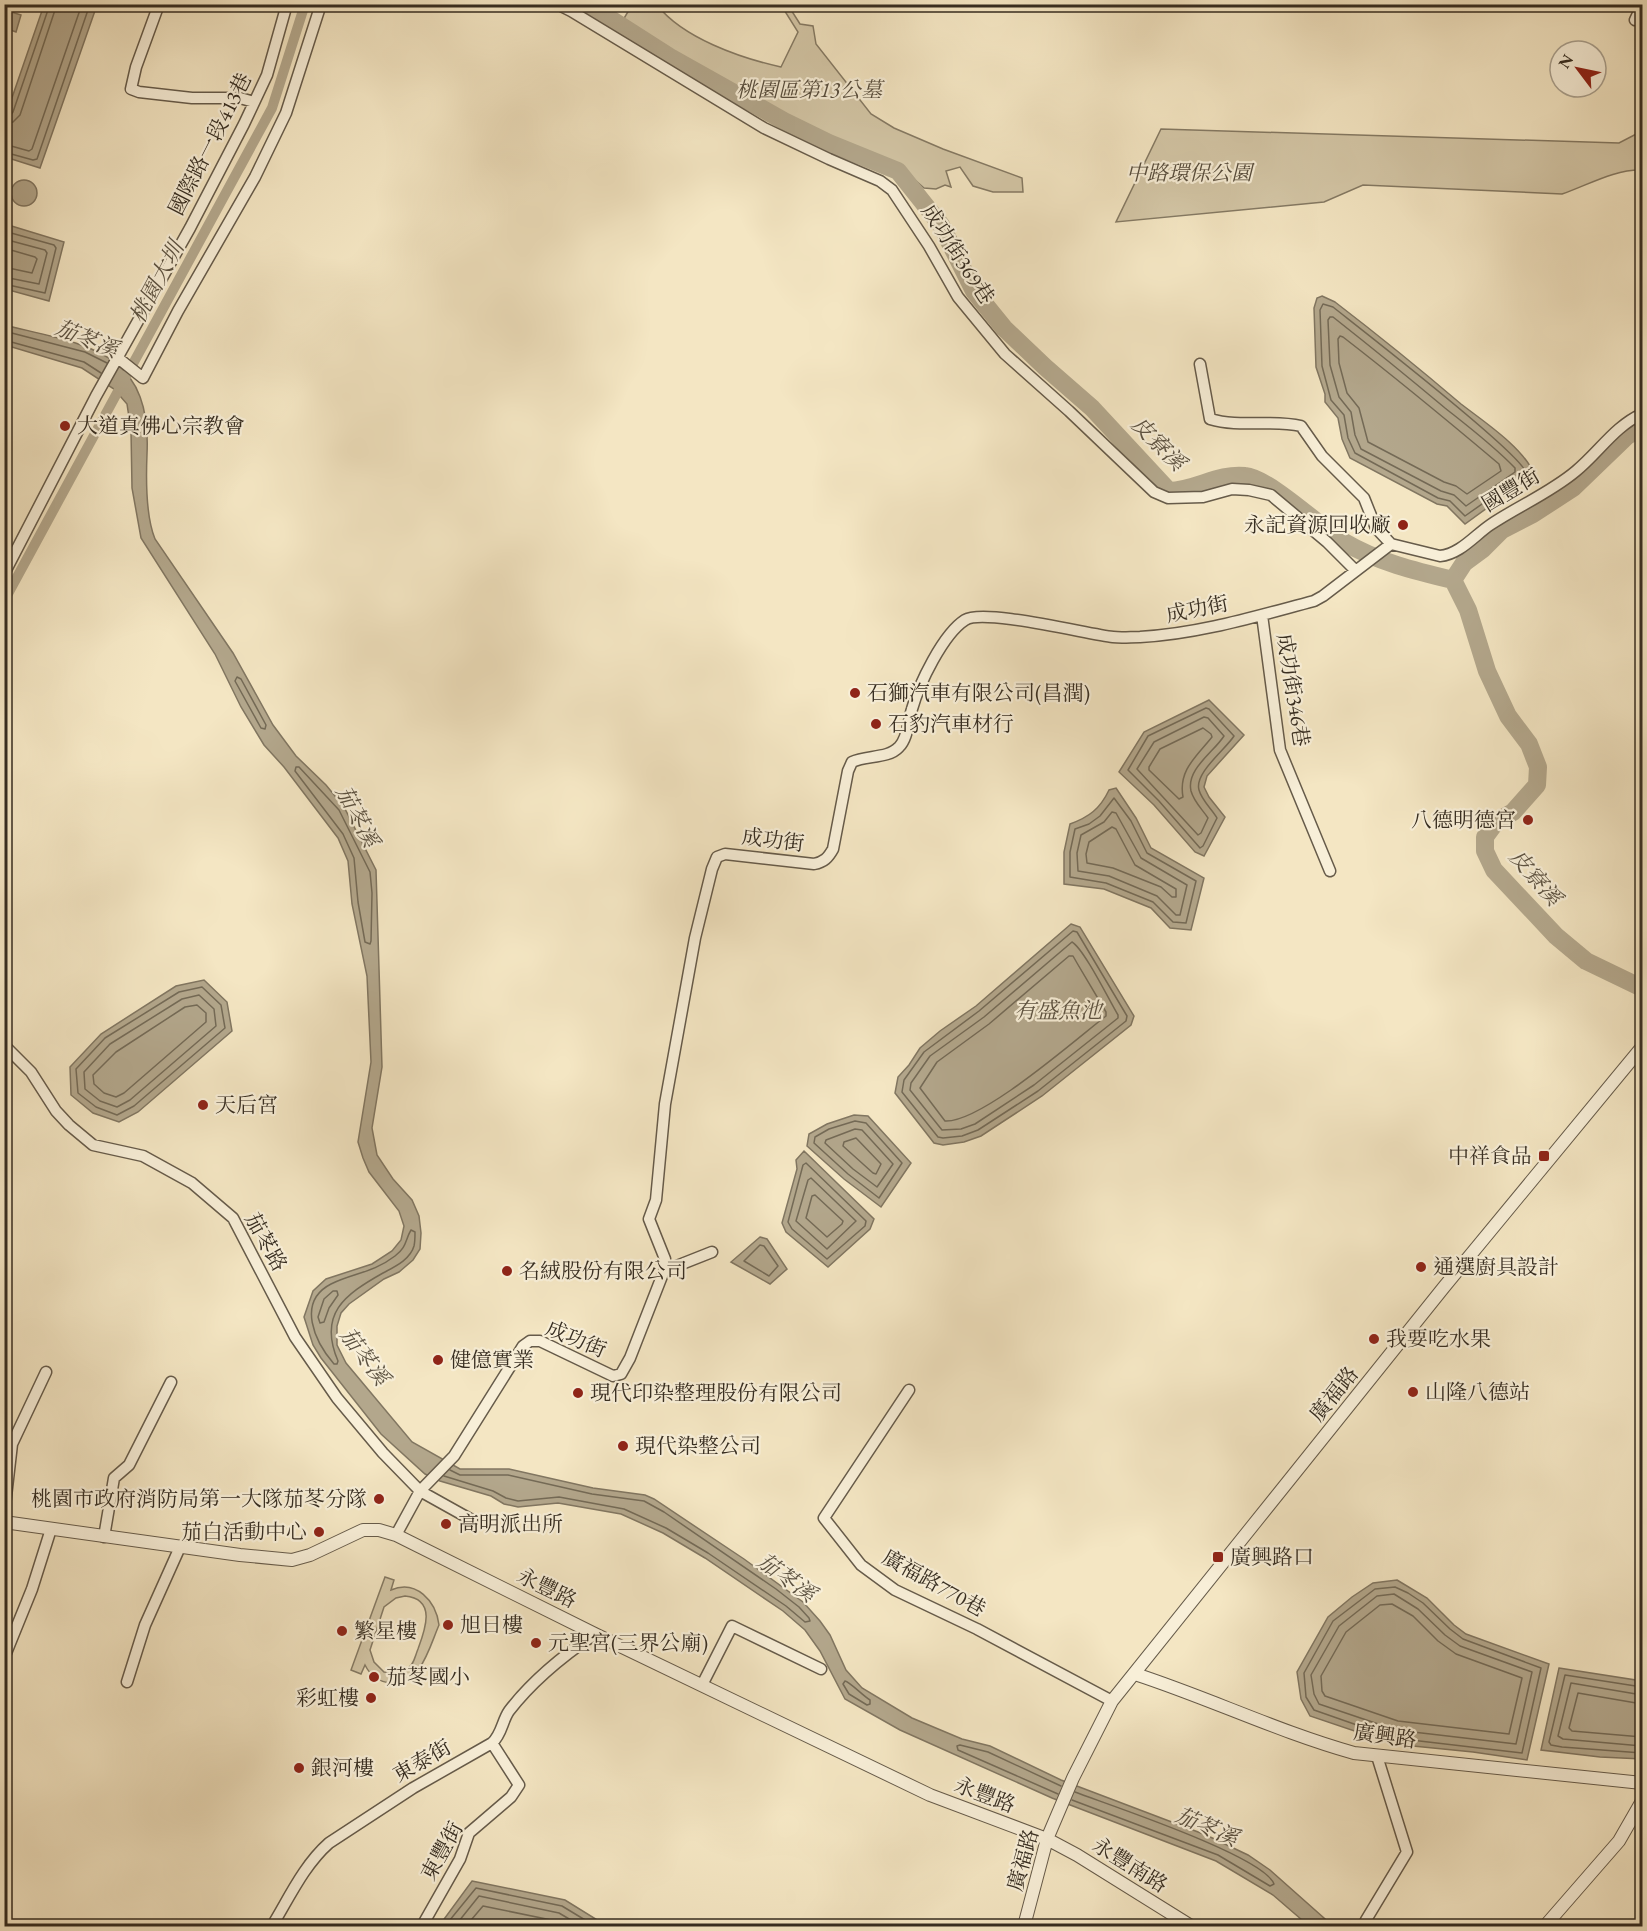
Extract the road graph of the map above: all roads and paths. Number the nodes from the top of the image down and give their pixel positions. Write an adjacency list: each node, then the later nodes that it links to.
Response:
1 (159, 4): 7 (street)
2 (287, 4): 7 (street, 國際路一段413巷)
3 (321, 4): 8 (street)
4 (557, 4): 12 (street, 成功街369巷)
5 (1642, 5): 6 (street)
6 (1635, 20)
7 (254, 102): 8 (street, 國際路一段413巷)
8 (118, 358): 13 (street, 國際路一段413巷)
9 (1200, 364): 11 (street)
10 (1642, 414): 11 (street, 國豐街)
11 (1388, 545): 12 (street, 成功街)
12 (1355, 570): 14 (street, 成功街)
13 (4, 574)
14 (1262, 615): 15 (street, 成功街346巷); 19 (street, 成功街)
15 (1330, 871)
16 (4, 1045): 23 (street, 茄苳路)
17 (1642, 1047): 34 (street, 廣福路)
18 (712, 1252): 19 (street)
19 (664, 1271): 23 (street, 成功街)
20 (46, 1372): 24 (street)
21 (171, 1382): 29 (street)
22 (909, 1390): 37 (street, 廣福路770巷)
23 (420, 1491): 25 (street, 茄苳路); 28 (street)
24 (4, 1514)
25 (472, 1520)
26 (4, 1522): 27 (street, 永豐路)
27 (51, 1529): 29 (street, 永豐路); 32 (street)
28 (396, 1535): 30 (street, 永豐路); 31 (street, 永豐路)
29 (104, 1537): 30 (street, 永豐路)
30 (180, 1547): 35 (street)
31 (595, 1634): 36 (street, 永豐路); 38 (street)
32 (4, 1658)
33 (821, 1669): 36 (street)
34 (1135, 1674): 37 (street, 廣福路); 39 (street, 廣興路)
35 (127, 1682)
36 (702, 1685): 42 (street, 永豐路)
37 (1112, 1701): 42 (street, 廣福路)
38 (492, 1743): 43 (street, 東泰街); 44 (street, 東豐街)
39 (1377, 1756): 40 (street, 廣興路); 47 (street)
40 (1642, 1784)
41 (1642, 1801): 48 (street)
42 (1047, 1839): 45 (street, 廣福路); 46 (street, 永豐南路)
43 (272, 1926)
44 (422, 1926)
45 (1024, 1926)
46 (1191, 1926)
47 (1373, 1926)
48 (1545, 1926)

